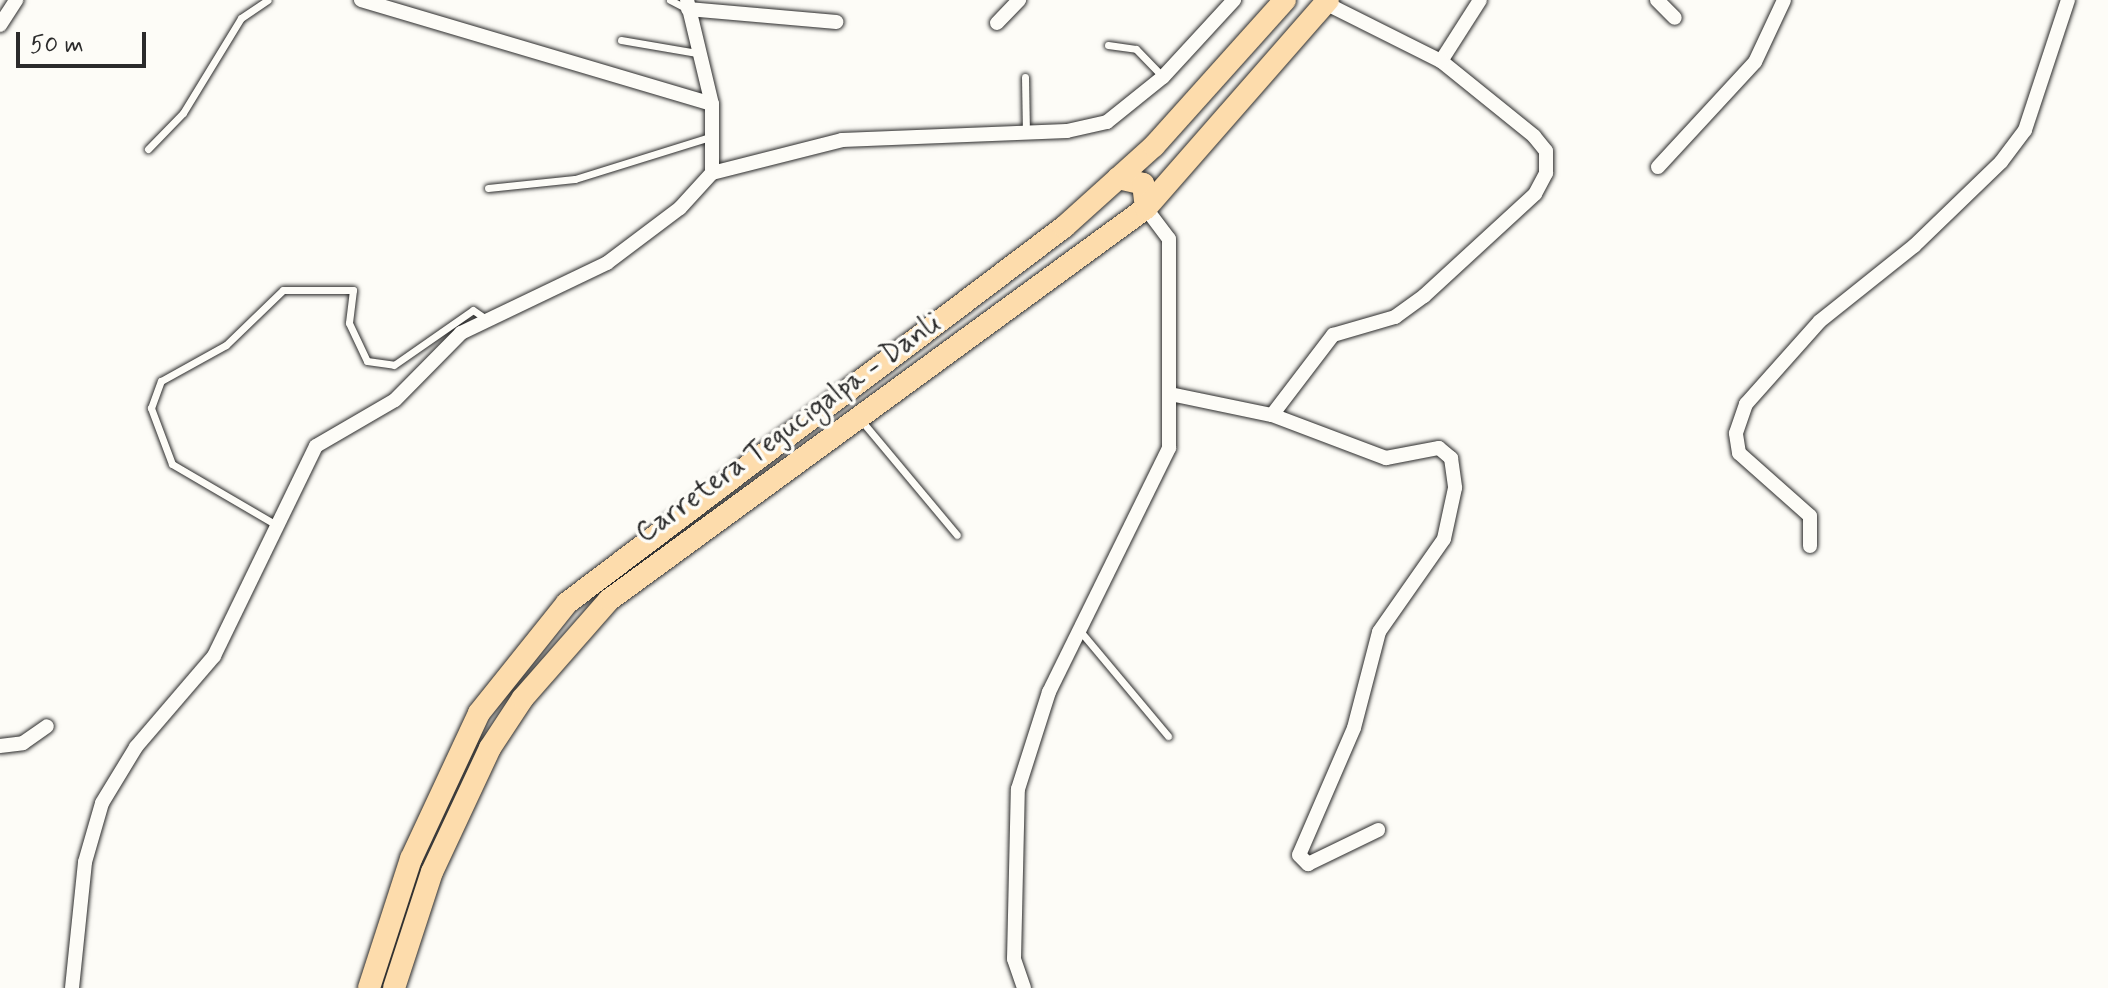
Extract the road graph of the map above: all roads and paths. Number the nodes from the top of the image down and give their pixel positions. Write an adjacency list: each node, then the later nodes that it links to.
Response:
1 (16, 0): 17 (street)
2 (268, 0): 28 (lane)
3 (361, 0): 24 (street)
4 (670, 0): 13 (lane)
5 (1019, 0): 16 (street)
6 (1234, 0): 23 (street)
7 (1285, 0): 27 (highway, Carretera Tegucigalpa - Danli)
8 (1480, 0): 21 (street)
9 (1657, 0): 14 (street)
10 (1784, 0): 29 (street)
11 (2068, 0): 41 (street)
12 (1326, 2): 21 (street); 31 (highway, Carretera Tegucigalpa - Danli)
13 (688, 4): 15 (street); 20 (street)
14 (1675, 18)
15 (836, 22)
16 (997, 23)
17 (0, 25)
18 (621, 40): 20 (lane)
19 (1108, 45): 23 (lane)
20 (697, 53): 24 (street)
21 (1441, 61): 37 (street)
22 (1025, 77): 25 (lane)
23 (1163, 77): 25 (street)
24 (712, 104): 26 (street)
25 (1026, 132): 30 (street)
26 (713, 136): 30 (street); 33 (lane)
27 (1154, 146): 31 (highway); 32 (highway, Carretera Tegucigalpa - Danli)
28 (148, 149)
29 (1658, 167)
30 (712, 173): 35 (street)
31 (1180, 174): 34 (highway, Carretera Tegucigalpa - Danli)
32 (1118, 178): 34 (highway); 48 (highway, Carretera Tegucigalpa - Danli)
33 (488, 188)
34 (1146, 208): 36 (street); 38 (highway, Carretera Tegucigalpa - Danli)
35 (490, 323): 39 (street); 39 (lane)
36 (1175, 395): 37 (street); 42 (street)
37 (1272, 415): 46 (street)
38 (858, 418): 40 (lane); 49 (highway, Carretera Tegucigalpa - Danli)
39 (273, 523): 47 (street)
40 (957, 535)
41 (1810, 546)
42 (1078, 629): 44 (lane); 50 (street)
43 (47, 726): 45 (street)
44 (1168, 736)
45 (0, 746)
46 (1378, 830)
47 (72, 988)
48 (369, 988)
49 (394, 988)
50 (1024, 988)

